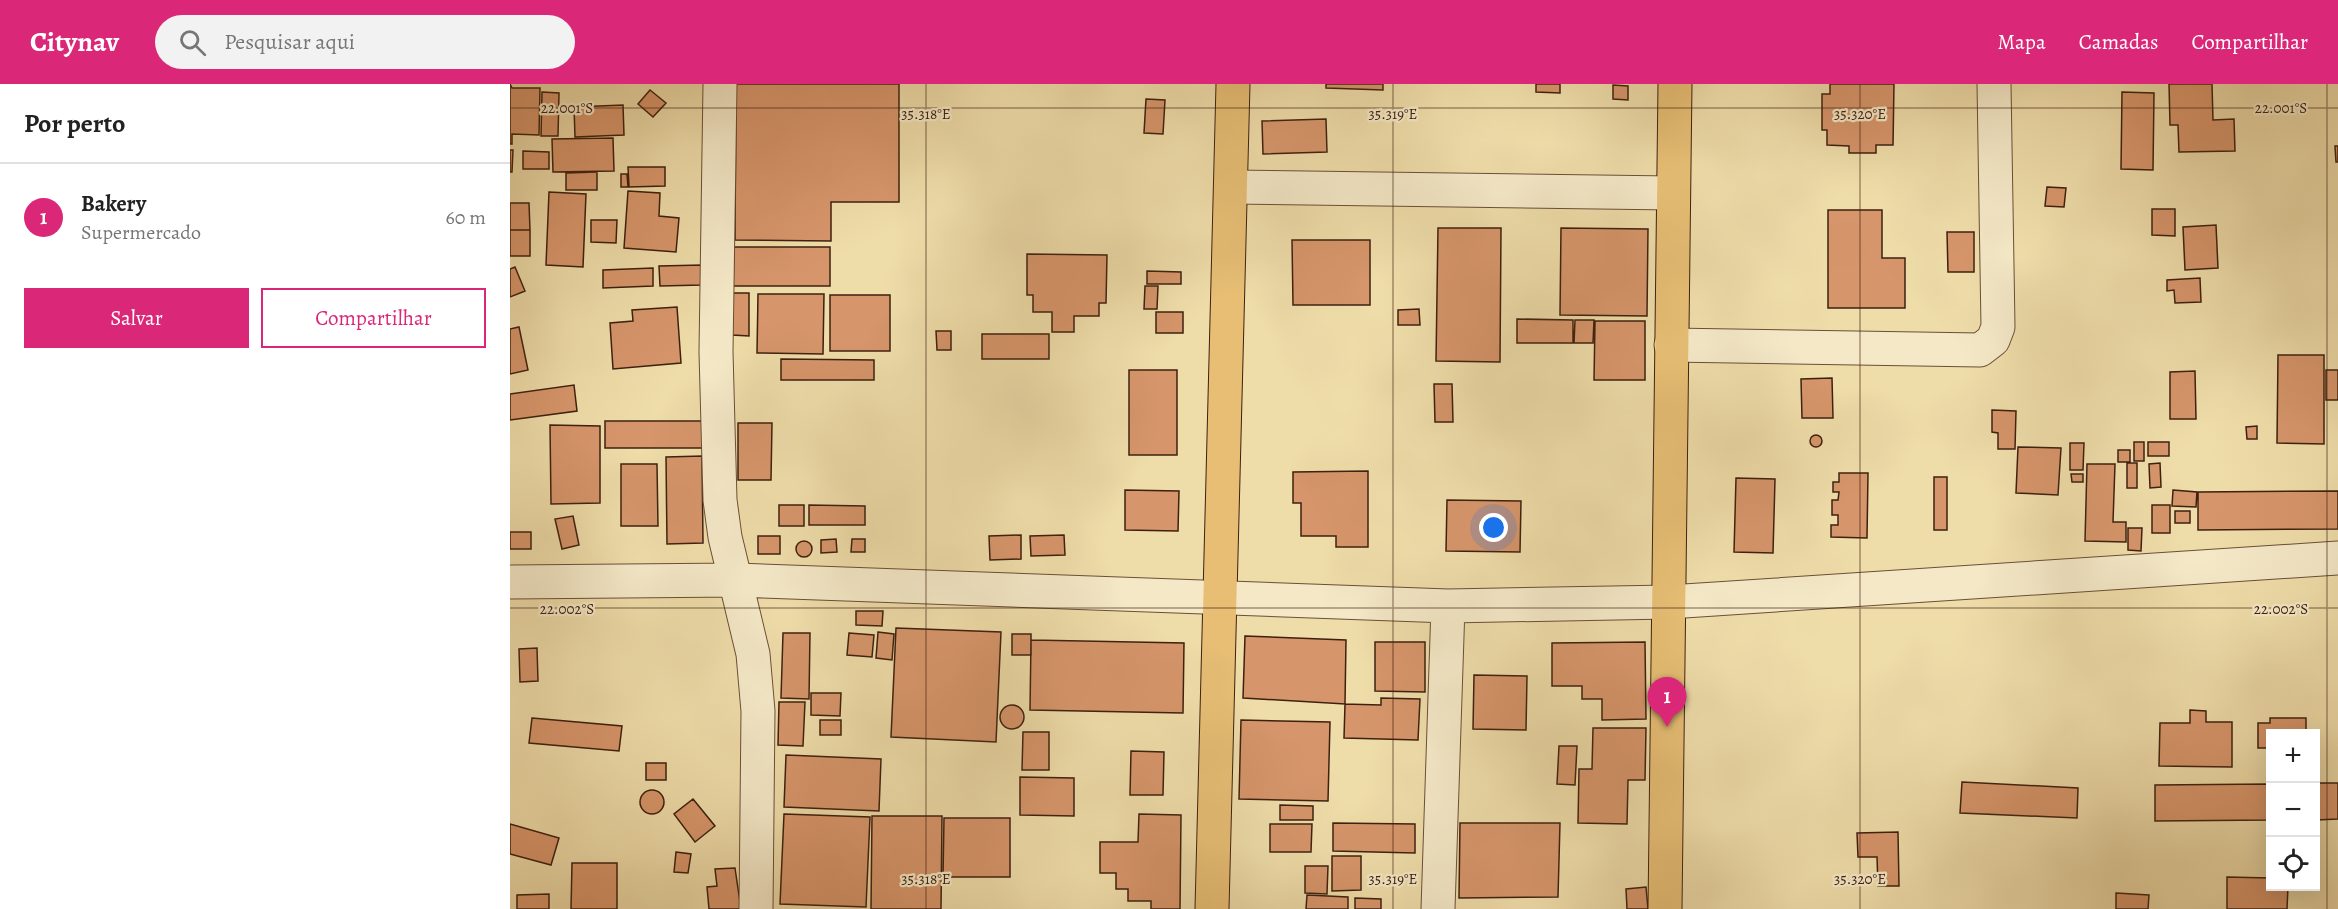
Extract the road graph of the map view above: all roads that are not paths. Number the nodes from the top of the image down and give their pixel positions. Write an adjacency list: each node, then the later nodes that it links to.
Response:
1 (720, 84): 9 (street)
2 (1233, 84): 5 (main road)
3 (1675, 84): 6 (main road)
4 (1994, 84): 7 (street)
5 (1231, 187): 6 (street); 11 (main road)
6 (1672, 193): 7 (main road)
7 (1671, 345): 12 (main road)
8 (2338, 558): 12 (street)
9 (736, 580): 10 (street); 11 (street); 14 (street)
10 (510, 582)
11 (1219, 597): 13 (street); 15 (main road)
12 (1669, 602): 13 (street); 17 (main road)
13 (1448, 606): 16 (street)
14 (756, 909)
15 (1212, 909)
16 (1438, 909)
17 (1665, 909)

